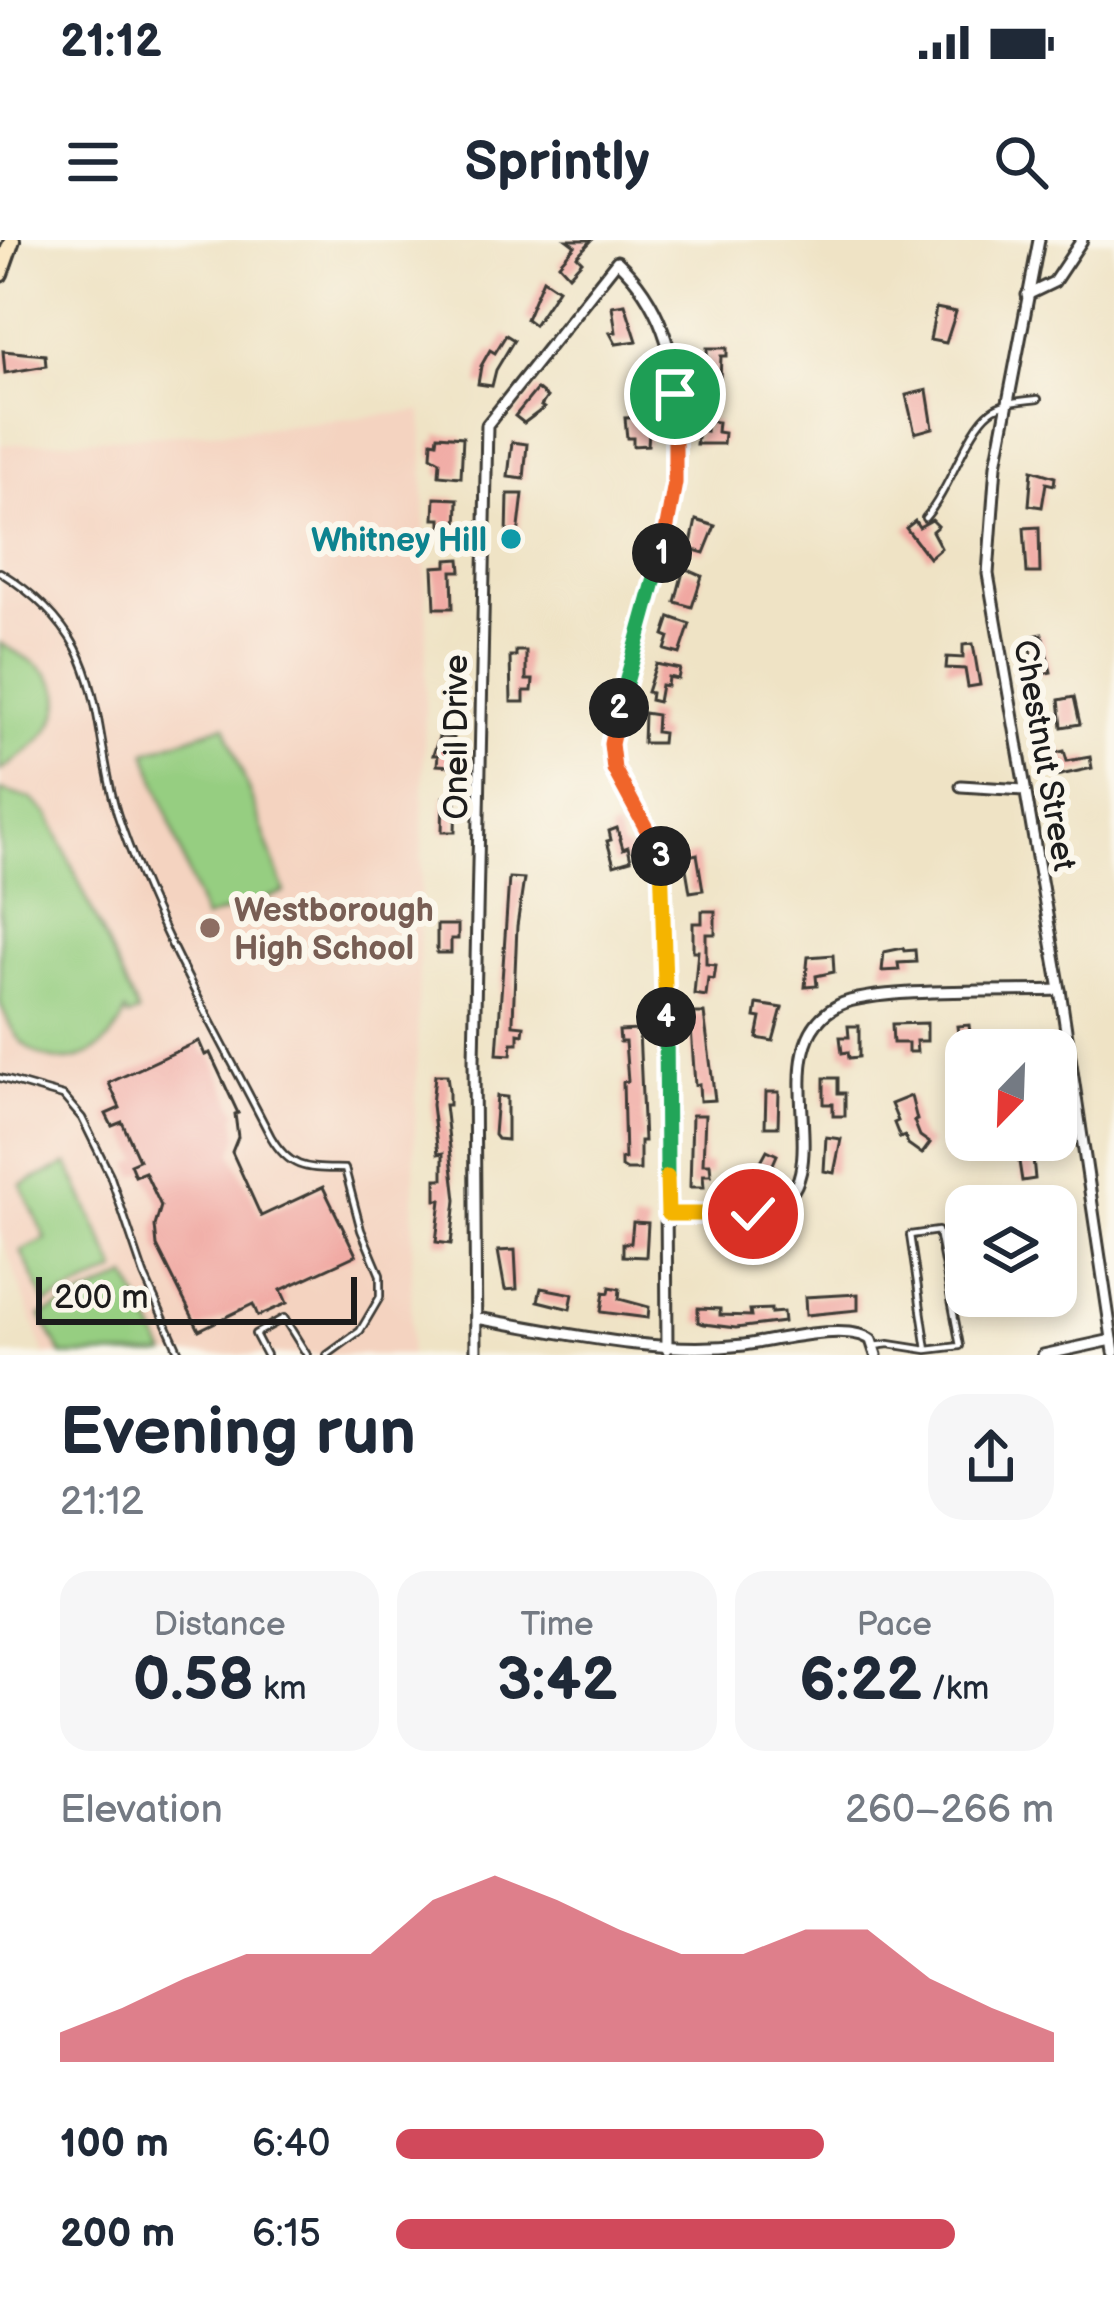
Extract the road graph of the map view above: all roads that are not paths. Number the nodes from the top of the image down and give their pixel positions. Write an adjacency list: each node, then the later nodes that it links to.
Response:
1 (12, 240): 4 (street)
2 (1039, 240): 5 (street, Chestnut Street)
3 (1082, 240): 5 (street)
4 (0, 274)
5 (1027, 295): 7 (street, Chestnut Street)
6 (1038, 399): 7 (lane)
7 (1007, 404): 8 (lane); 11 (street, Chestnut Street)
8 (925, 518)
9 (0, 572): 24 (lane)
10 (961, 786): 11 (street)
11 (1024, 790): 12 (street, Chestnut Street)
12 (1060, 990): 14 (street); 16 (street, Chestnut Street)
13 (0, 1078): 21 (lane)
14 (668, 1214): 15 (street, Oneil Drive); 17 (street)
15 (476, 1318): 17 (street); 25 (street, Oneil Drive)
16 (1113, 1346): 26 (street)
17 (667, 1349): 19 (street)
18 (927, 1350): 18 (lane); 20 (lane)
19 (875, 1351): 20 (lane)
20 (902, 1351)
21 (180, 1355)
22 (266, 1355): 23 (lane)
23 (307, 1355)
24 (327, 1355)
25 (476, 1355)
26 (1043, 1355)

